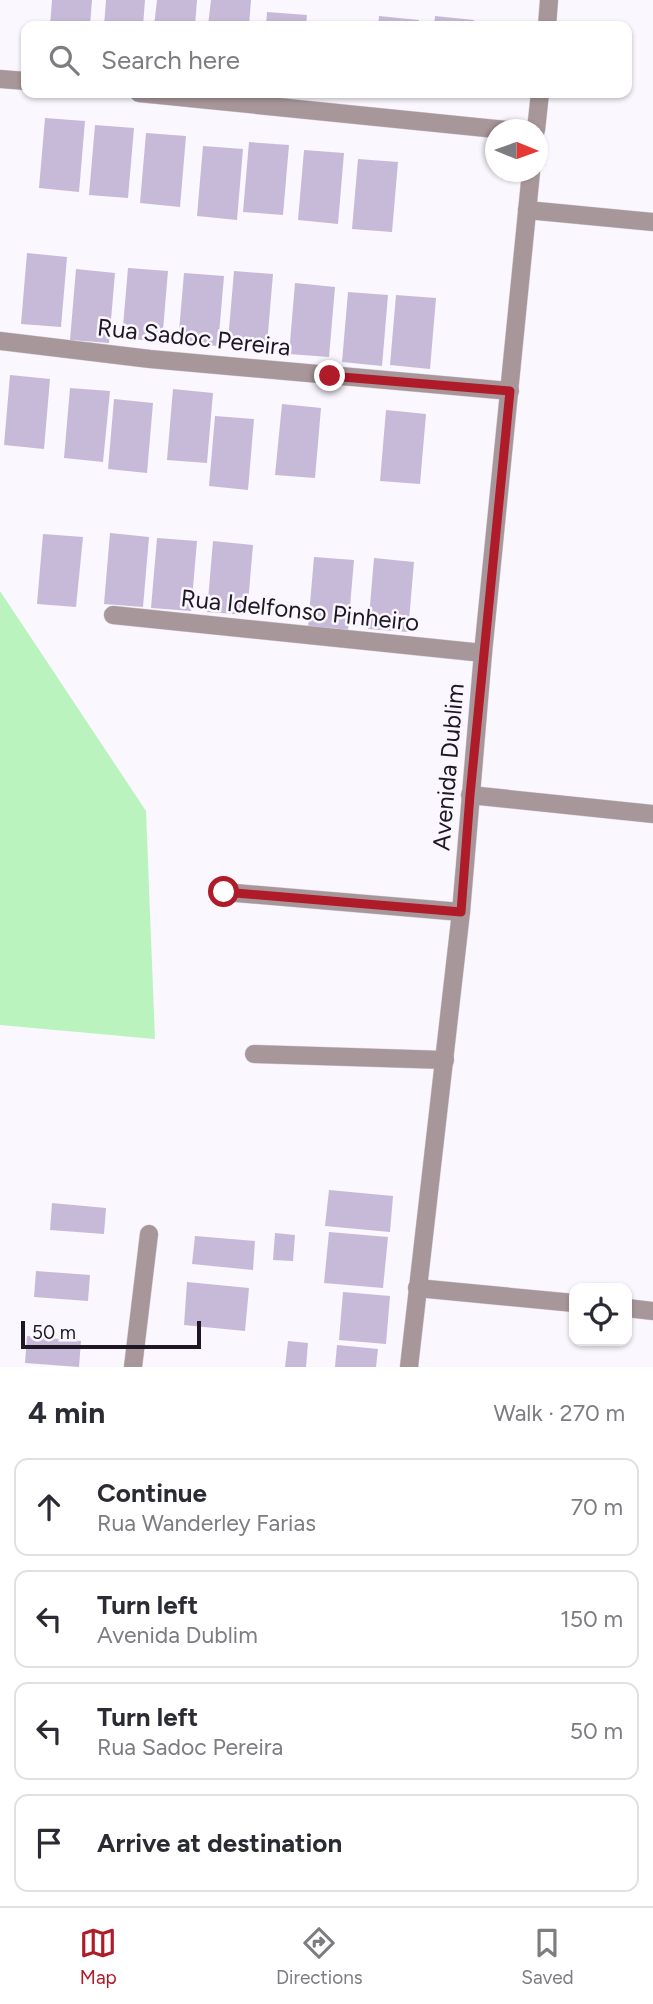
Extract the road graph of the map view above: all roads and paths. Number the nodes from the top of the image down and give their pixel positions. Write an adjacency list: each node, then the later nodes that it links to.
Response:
1 (549, 0): 2 (street)
2 (547, 21)
3 (0, 79): 4 (street)
4 (21, 81)
5 (189, 98): 8 (street)
6 (539, 98): 7 (street)
7 (537, 119)
8 (485, 128)
9 (530, 182): 10 (street, Avenida Dublim)
10 (527, 210): 11 (street); 13 (street, Avenida Dublim)
11 (653, 222)
12 (0, 341): 13 (street, Rua Sadoc Pereira)
13 (510, 391): 15 (street, Avenida Dublim)
14 (113, 615): 15 (street, Rua Idelfonso Pinheiro)
15 (483, 653): 16 (street, Avenida Dublim)
16 (470, 795): 17 (street); 19 (street, Avenida Dublim)
17 (653, 814)
18 (224, 892): 19 (street)
19 (461, 912): 21 (street, Avenida Dublim)
20 (254, 1054): 21 (street)
21 (445, 1060): 23 (street, Avenida Dublim)
22 (149, 1234): 27 (street)
23 (417, 1288): 24 (street); 28 (street, Avenida Dublim)
24 (569, 1303)
25 (632, 1309): 26 (street)
26 (653, 1311)
27 (132, 1367)
28 (409, 1367)

